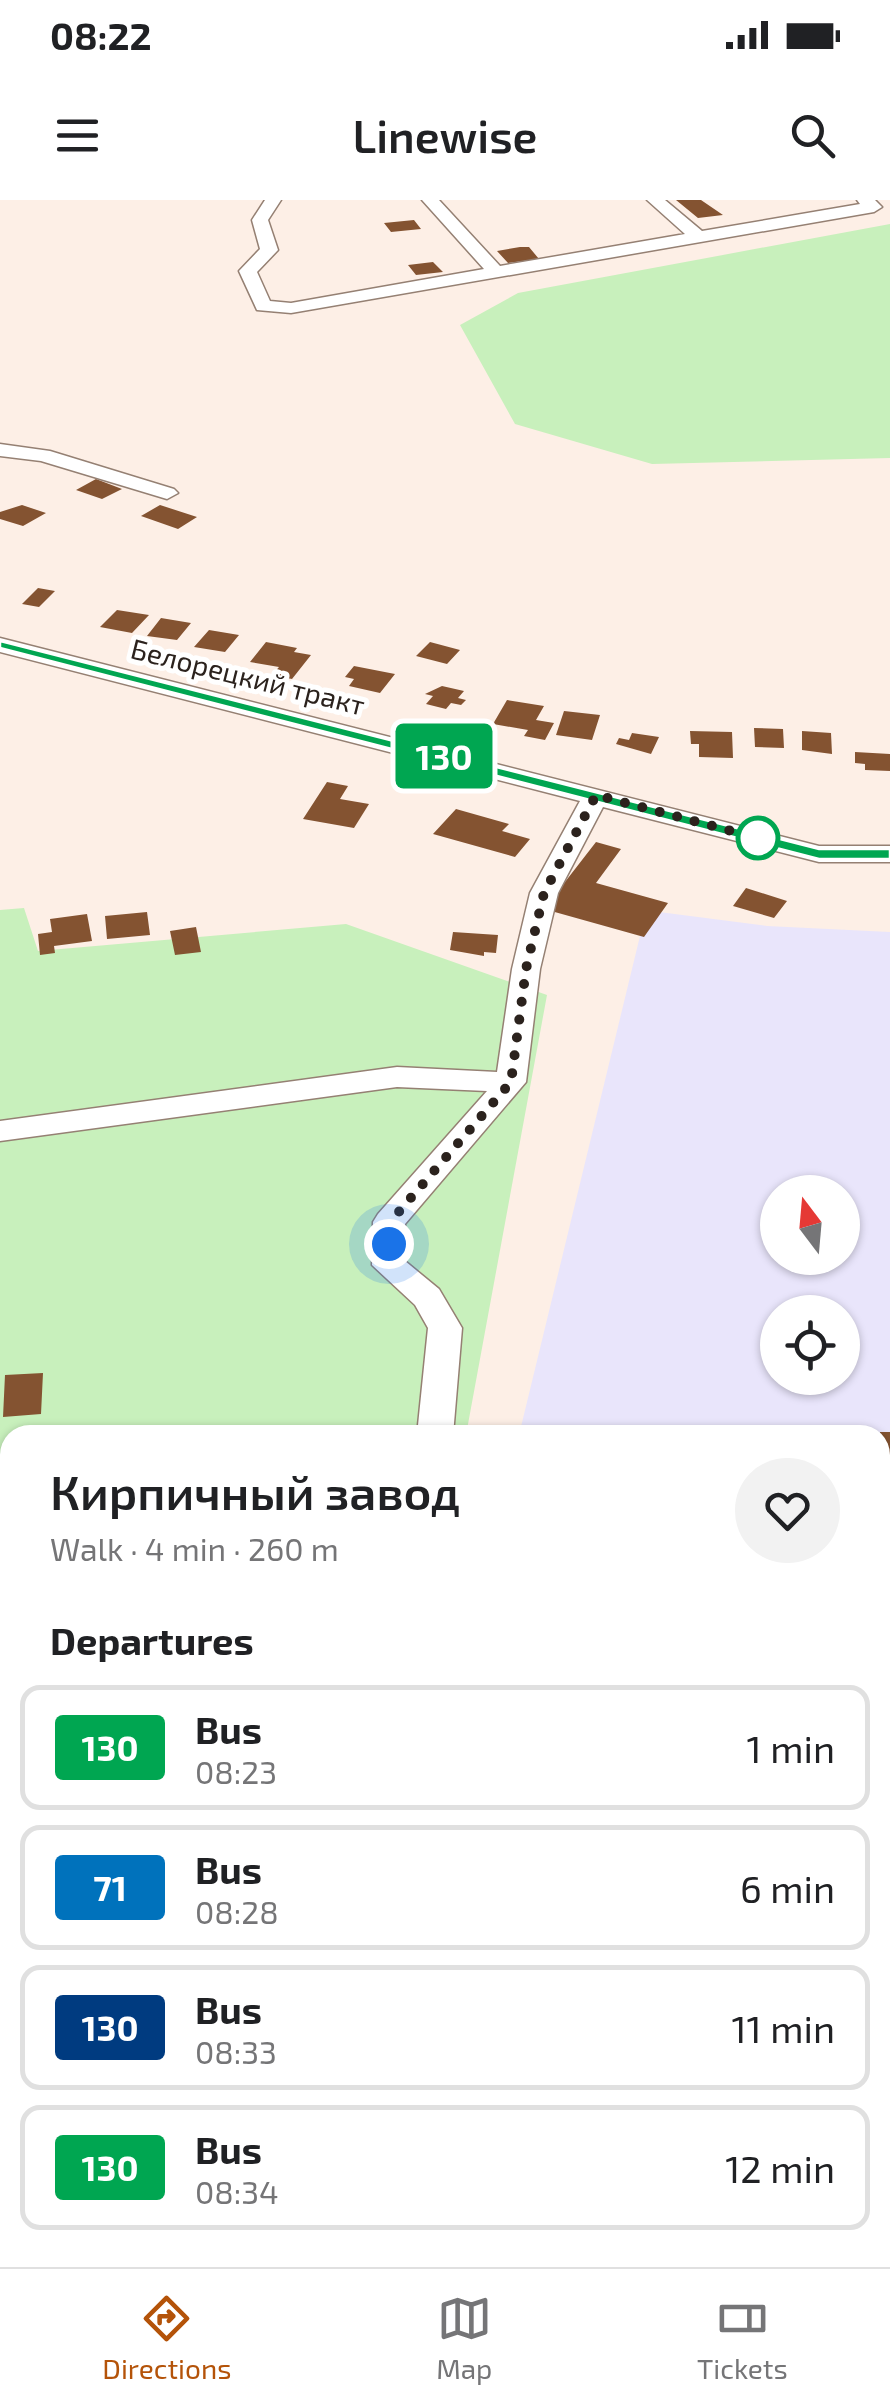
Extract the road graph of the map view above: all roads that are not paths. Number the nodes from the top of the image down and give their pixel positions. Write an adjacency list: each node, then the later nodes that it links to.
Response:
1 (273, 200): 6 (street)
2 (430, 200): 6 (street)
3 (655, 200): 5 (street)
4 (865, 200): 5 (street)
5 (698, 236): 6 (street)
6 (498, 274)
7 (0, 450): 8 (street)
8 (167, 493)
9 (0, 645): 10 (street, Белорецкий тракт)
10 (596, 795): 11 (street, Белорецкий тракт); 12 (street)
11 (890, 854)
12 (511, 1082): 13 (street); 14 (street)
13 (0, 1131)
14 (437, 1425)

